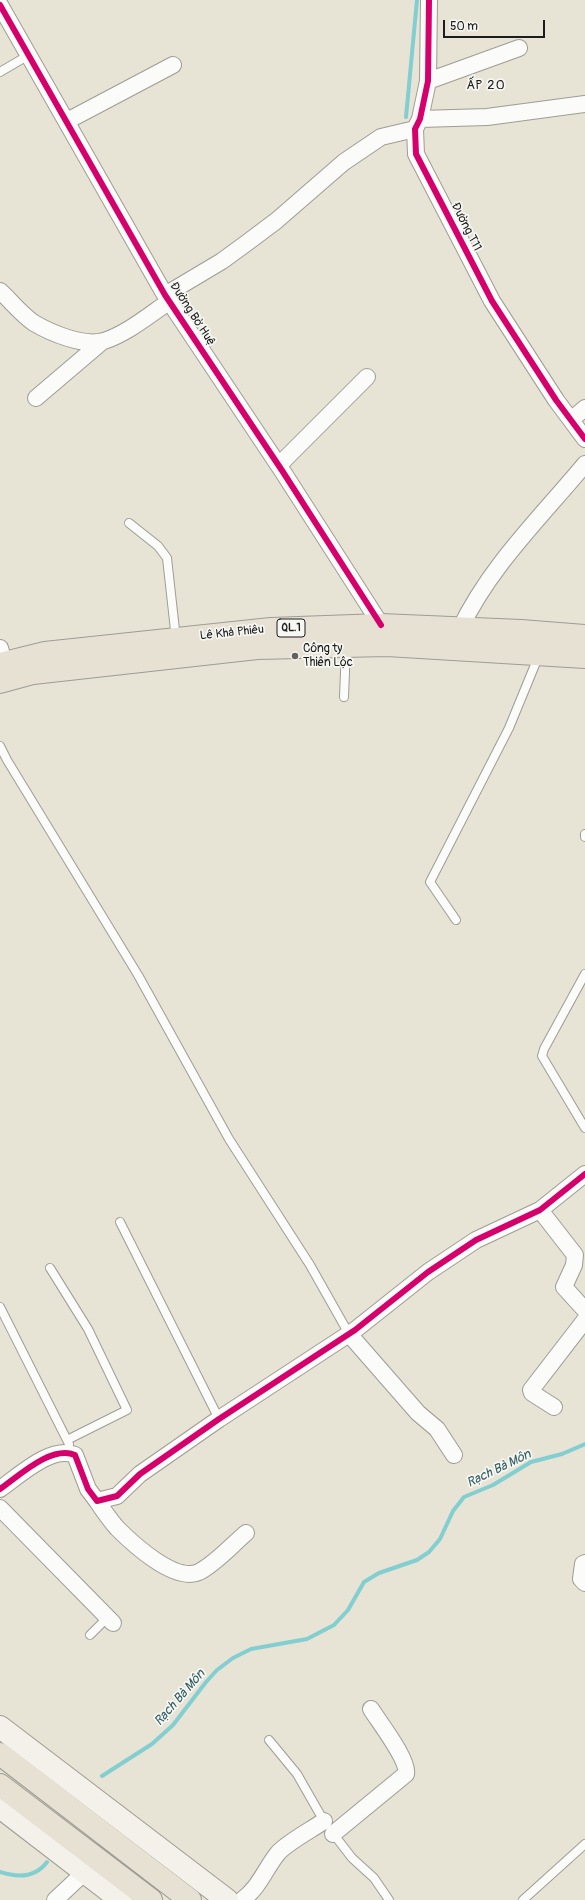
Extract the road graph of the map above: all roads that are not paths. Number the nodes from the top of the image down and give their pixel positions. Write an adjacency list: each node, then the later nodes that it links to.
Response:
1 (429, 0): 7 (street, Đường T11)
2 (0, 5): 4 (street, Đường Bờ Huệ)
3 (519, 48): 7 (street)
4 (29, 55): 6 (lane); 9 (street, Đường Bờ Huệ)
5 (173, 66): 9 (street)
6 (0, 72)
7 (428, 81): 10 (street, Đường T11)
8 (585, 104): 10 (street)
9 (67, 121): 12 (street, Đường Bờ Huệ)
10 (418, 124): 12 (street); 17 (street, Đường T11)
11 (0, 291): 13 (street)
12 (167, 298): 13 (street); 20 (street, Đường Bờ Huệ)
13 (103, 341): 15 (street)
14 (366, 377): 20 (street)
15 (36, 398)
16 (585, 408): 17 (street)
17 (571, 420): 18 (street, Đường T11)
18 (585, 439)
19 (585, 464): 23 (street)
20 (279, 465): 22 (street, Đường Bờ Huệ)
21 (129, 523): 25 (lane)
22 (381, 625): 23 (highway, Lê Khả Phiêu / QL.1); 25 (highway, Lê Khả Phiêu / QL.1)
23 (460, 629): 24 (highway, Lê Khả Phiêu / QL.1)
24 (585, 636)
25 (176, 639): 29 (highway, Lê Khả Phiêu / QL.1)
26 (346, 646): 27 (highway, Lê Khả Phiêu / QL.1); 29 (highway, Lê Khả Phiêu / QL.1); 30 (lane)
27 (539, 654): 28 (highway, Lê Khả Phiêu / QL.1); 32 (lane)
28 (585, 657)
29 (1, 664)
30 (344, 697)
31 (0, 746): 43 (lane)
32 (456, 920)
33 (585, 974): 34 (lane)
34 (582, 986): 35 (lane)
35 (585, 1128)
36 (585, 1174): 37 (street)
37 (540, 1210): 41 (street); 43 (street)
38 (120, 1222): 45 (lane)
39 (50, 1268): 46 (lane)
40 (0, 1307): 46 (lane)
41 (585, 1310)
42 (585, 1320): 44 (street)
43 (349, 1334): 45 (street); 48 (street)
44 (554, 1407)
45 (219, 1419): 50 (street)
46 (67, 1440): 47 (lane)
47 (75, 1455): 49 (street); 50 (street)
48 (454, 1455)
49 (0, 1489)
50 (97, 1501): 52 (street)
51 (0, 1508): 55 (street)
52 (246, 1533)
53 (585, 1563): 54 (street)
54 (585, 1583)
55 (111, 1620): 56 (lane)
56 (90, 1635)
57 (371, 1709): 64 (street)
58 (0, 1727): 71 (street)
59 (269, 1740): 63 (lane)
60 (0, 1754): 70 (highway)
61 (0, 1785): 69 (highway)
62 (0, 1806): 66 (street)
63 (324, 1821): 64 (lane); 72 (street)
64 (333, 1834): 73 (lane)
65 (585, 1844): 74 (lane)
66 (85, 1872): 67 (street); 68 (street)
67 (55, 1900)
68 (121, 1900)
69 (151, 1900)
70 (190, 1900)
71 (227, 1900)
72 (242, 1900)
73 (389, 1900)
74 (523, 1900)

